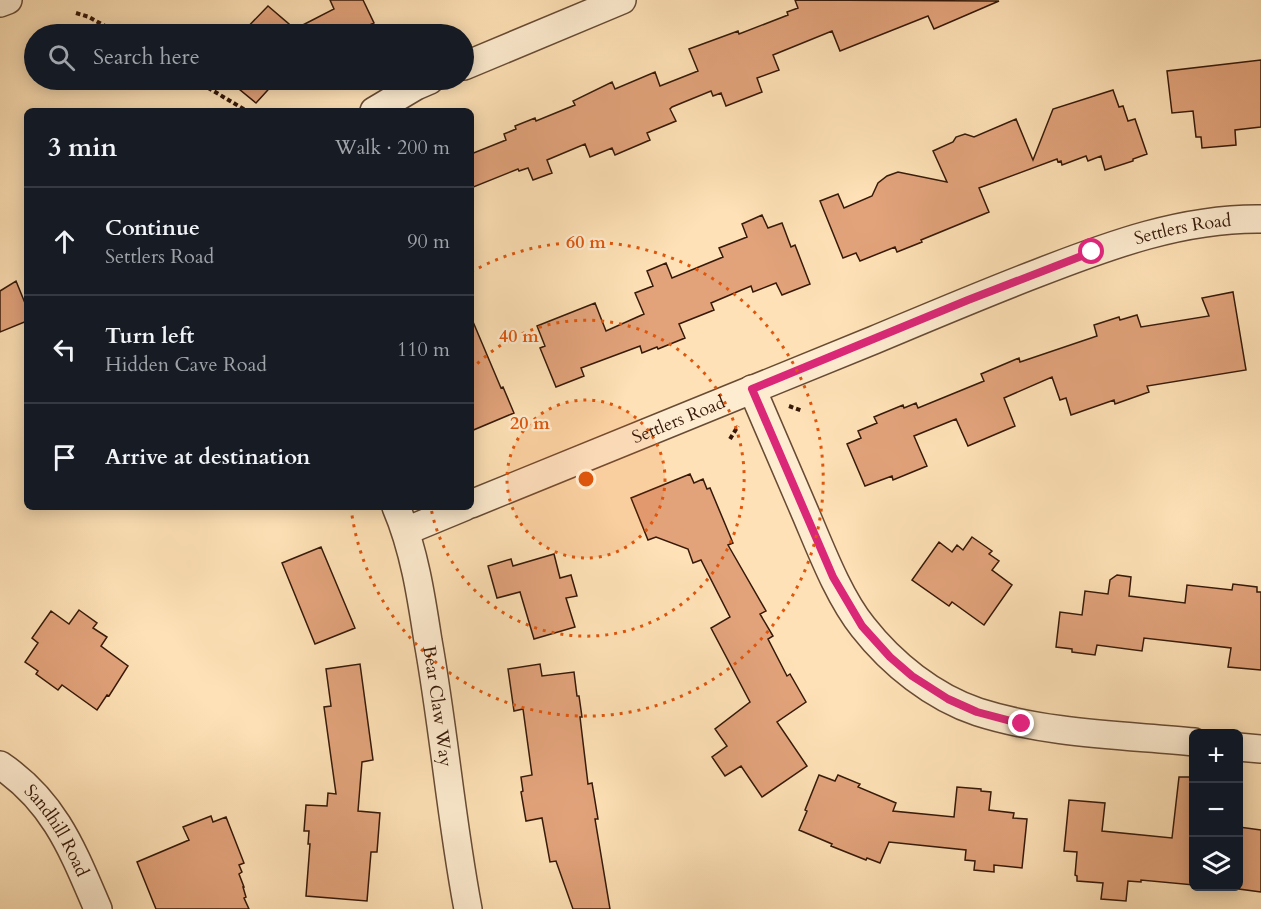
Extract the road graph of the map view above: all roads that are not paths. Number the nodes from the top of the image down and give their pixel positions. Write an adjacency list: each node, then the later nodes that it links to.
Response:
1 (8, 0): 3 (street)
2 (622, 0): 4 (street)
3 (0, 3)
4 (474, 62)
5 (409, 90): 6 (street)
6 (379, 108)
7 (1261, 219): 8 (street, Settlers Road)
8 (752, 389): 9 (street, Settlers Road); 12 (street)
9 (474, 503)
10 (448, 510): 11 (street)
11 (401, 519): 17 (street, Bear Claw Way)
12 (1189, 741)
13 (1243, 747): 14 (street)
14 (1261, 749)
15 (0, 765): 16 (street, Sandhill Road)
16 (98, 909)
17 (468, 909)

